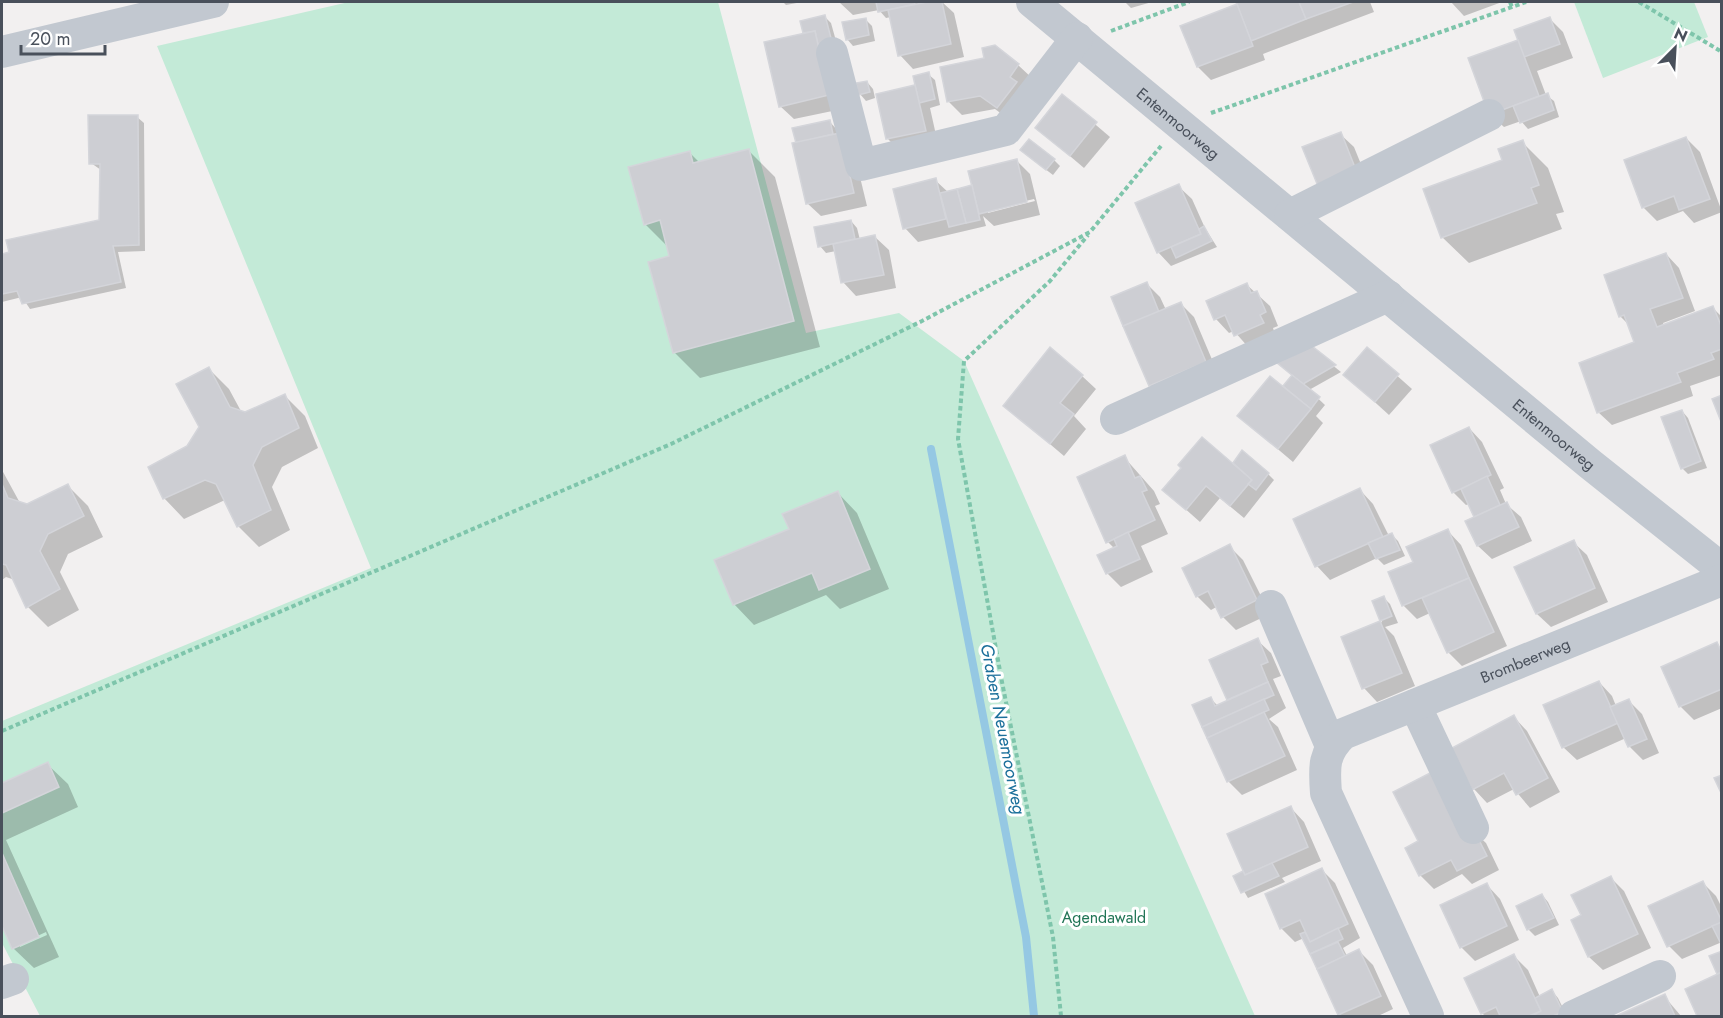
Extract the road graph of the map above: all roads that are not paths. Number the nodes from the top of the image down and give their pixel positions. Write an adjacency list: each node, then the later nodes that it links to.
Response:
1 (213, 2): 4 (street)
2 (1032, 2): 3 (street, Entenmoorweg)
3 (1079, 40): 5 (street); 7 (street, Entenmoorweg)
4 (2, 51)
5 (832, 53)
6 (1489, 115): 7 (street)
7 (1290, 215): 8 (street, Entenmoorweg)
8 (1388, 296): 9 (street); 10 (street, Entenmoorweg)
9 (1116, 419)
10 (1722, 569)
11 (1722, 580): 13 (street, Brombeerweg)
12 (1271, 606): 14 (street)
13 (1415, 705): 14 (street, Brombeerweg); 15 (street)
14 (1330, 746): 17 (street)
15 (1473, 828)
16 (1660, 976): 18 (street)
17 (1428, 1017)
18 (1574, 1017)

